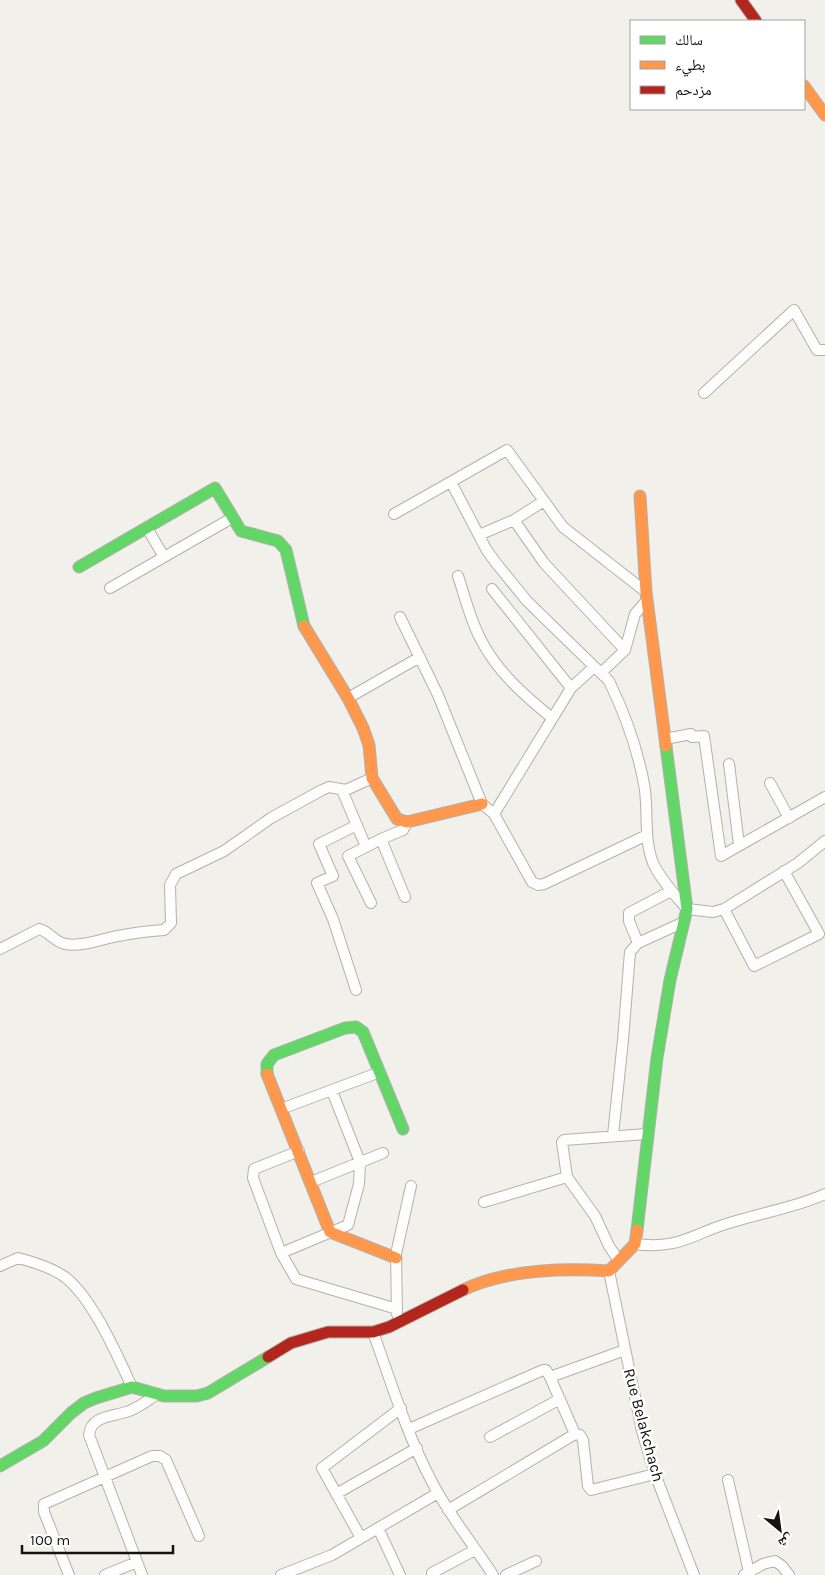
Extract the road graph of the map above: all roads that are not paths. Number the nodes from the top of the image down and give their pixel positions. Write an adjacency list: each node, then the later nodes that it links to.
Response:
1 (741, 0): 2 (street)
2 (755, 20)
3 (805, 87): 4 (street)
4 (825, 115)
5 (825, 350): 6 (street)
6 (704, 393)
7 (450, 482): 9 (street); 10 (street); 14 (street)
8 (640, 496): 20 (street)
9 (544, 501): 12 (street); 20 (street)
10 (394, 514)
11 (232, 518): 13 (street); 15 (street); 26 (street)
12 (514, 520): 14 (street); 22 (street)
13 (147, 528): 15 (street); 16 (street)
14 (479, 535): 24 (street)
15 (164, 557): 18 (street)
16 (79, 567)
17 (458, 576): 27 (street)
18 (110, 588)
19 (492, 589): 25 (street)
20 (647, 596): 22 (street); 28 (street)
21 (400, 617): 23 (street)
22 (625, 650): 24 (street)
23 (420, 657): 26 (street); 34 (street)
24 (598, 669): 25 (street); 39 (street)
25 (570, 688): 27 (street)
26 (348, 698): 30 (street)
27 (552, 718): 35 (street)
28 (665, 739): 42 (street); 48 (street)
29 (729, 764): 42 (street)
30 (372, 778): 32 (street); 37 (street)
31 (770, 783): 36 (street)
32 (342, 790): 38 (street); 52 (street)
33 (825, 797): 36 (street)
34 (482, 804): 35 (street); 37 (street)
35 (494, 814): 39 (street)
36 (789, 818): 42 (street)
37 (407, 822): 40 (street)
38 (357, 826): 43 (street); 53 (street)
39 (647, 835): 45 (street)
40 (381, 840): 43 (street); 46 (street)
41 (825, 841): 44 (street)
42 (739, 846)
43 (366, 847): 47 (street)
44 (784, 871): 49 (street); 49 (street)
45 (671, 890): 48 (street); 51 (street)
46 (405, 897)
47 (371, 903)
48 (687, 909): 49 (street); 50 (street)
49 (724, 909)
50 (684, 922): 51 (street); 59 (street)
51 (638, 943): 58 (street)
52 (0, 949)
53 (356, 990)
54 (380, 1072): 55 (street); 56 (street); 57 (street)
55 (332, 1090): 56 (street); 62 (street)
56 (281, 1109): 60 (street)
57 (403, 1129)
58 (613, 1134): 59 (street); 63 (street)
59 (647, 1134): 69 (street)
60 (299, 1151): 64 (street); 70 (street)
61 (383, 1153): 62 (street)
62 (360, 1162): 64 (street); 68 (street)
63 (567, 1177): 67 (street); 72 (street)
64 (311, 1182): 68 (street)
65 (411, 1186): 71 (street)
66 (825, 1194): 69 (street)
67 (484, 1202)
68 (330, 1232): 70 (street); 71 (street)
69 (635, 1244): 72 (street)
70 (281, 1253): 75 (street)
71 (396, 1258): 75 (street)
72 (618, 1261): 74 (street)
73 (0, 1266): 80 (street)
74 (609, 1271): 76 (street); 78 (street, Rue Belakchach)
75 (397, 1308): 76 (street)
76 (397, 1323): 77 (street)
77 (373, 1332): 81 (street); 83 (street)
78 (625, 1350): 79 (street); 89 (street, Rue Belakchach)
79 (550, 1377): 82 (street); 84 (street)
80 (132, 1387): 81 (street); 88 (street)
81 (156, 1395): 90 (street)
82 (560, 1399): 85 (street); 86 (street)
83 (401, 1408): 84 (street); 93 (street)
84 (408, 1429): 87 (street)
85 (574, 1434): 89 (street); 94 (street)
86 (490, 1437)
87 (417, 1448): 92 (street); 93 (street)
88 (0, 1466)
89 (655, 1474): 110 (street, Rue Belakchach)
90 (103, 1477): 96 (street); 100 (street); 103 (street)
91 (728, 1480): 102 (street)
92 (438, 1493): 94 (street); 95 (street)
93 (336, 1494): 97 (street)
94 (448, 1510): 98 (street)
95 (378, 1528): 97 (street); 107 (street)
96 (199, 1536)
97 (361, 1538): 106 (street)
98 (475, 1550): 101 (street); 108 (street)
99 (536, 1561): 109 (street)
100 (137, 1562): 104 (street); 105 (street)
101 (432, 1573)
102 (747, 1574): 111 (street)
103 (69, 1575)
104 (105, 1575)
105 (142, 1575)
106 (281, 1575)
107 (400, 1575)
108 (493, 1575)
109 (506, 1575)
110 (694, 1575)
111 (788, 1575)

